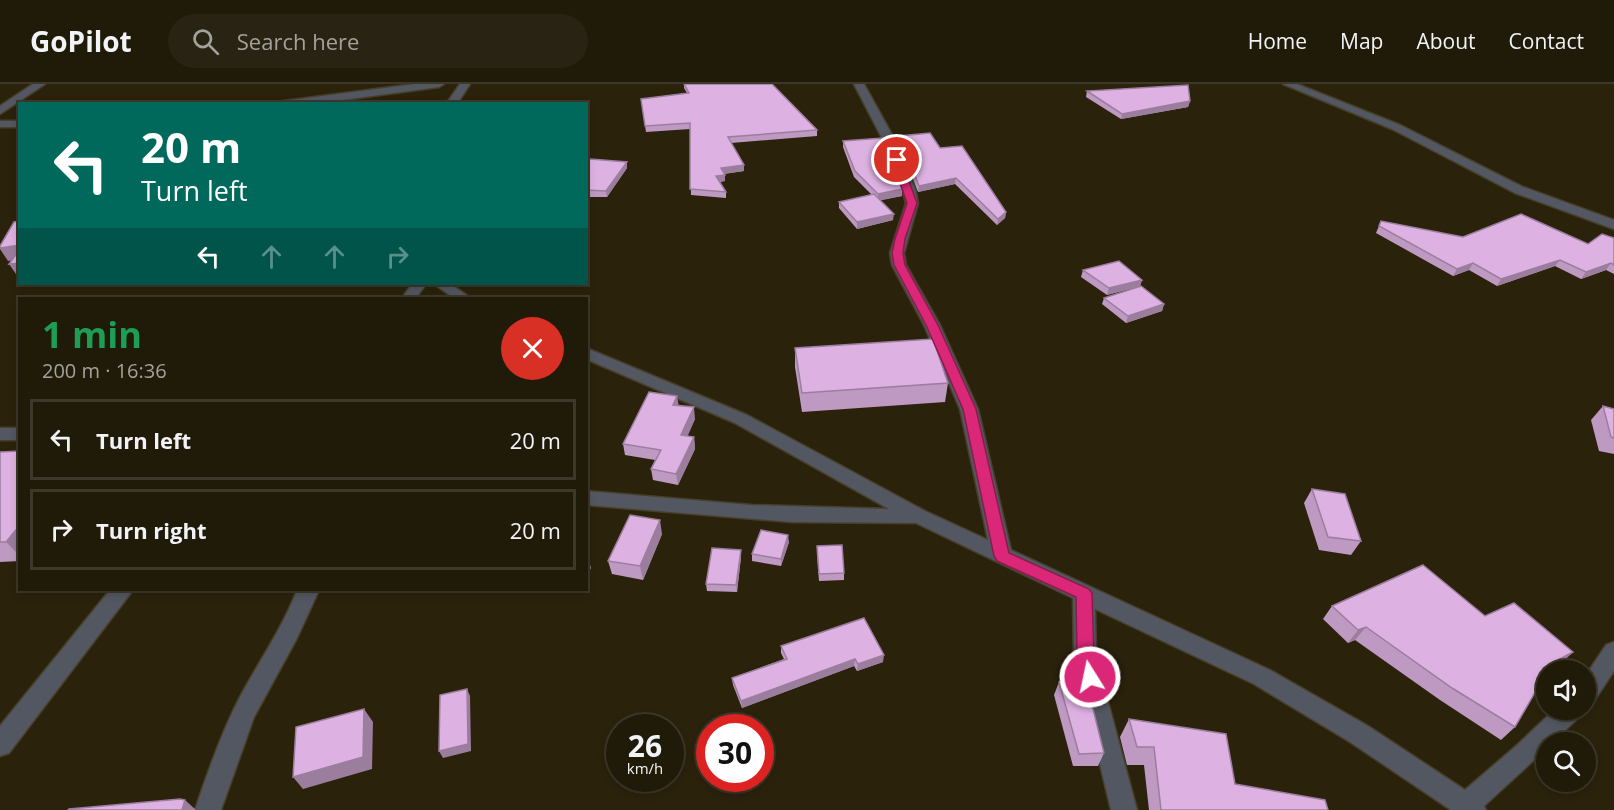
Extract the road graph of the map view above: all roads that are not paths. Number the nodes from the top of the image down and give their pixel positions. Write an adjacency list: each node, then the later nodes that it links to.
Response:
1 (40, 84): 9 (street)
2 (440, 84): 7 (street)
3 (465, 84): 8 (street)
4 (859, 84): 20 (street)
5 (1318, 85): 6 (street)
6 (1293, 86): 12 (street)
7 (300, 102)
8 (452, 102)
9 (0, 111)
10 (0, 124): 11 (street)
11 (18, 124)
12 (1614, 225)
13 (443, 285): 14 (street)
14 (462, 297)
15 (588, 354): 19 (street)
16 (0, 434): 17 (street)
17 (18, 434)
18 (588, 498): 19 (street)
19 (918, 516): 20 (street)
20 (1002, 556): 23 (street)
21 (121, 591): 27 (street)
22 (308, 591): 29 (street)
23 (1084, 593): 28 (street); 30 (street)
24 (1614, 652): 25 (street)
25 (1596, 679)
26 (1560, 720): 28 (street)
27 (0, 745)
28 (1469, 808)
29 (208, 810)
30 (1124, 810)

